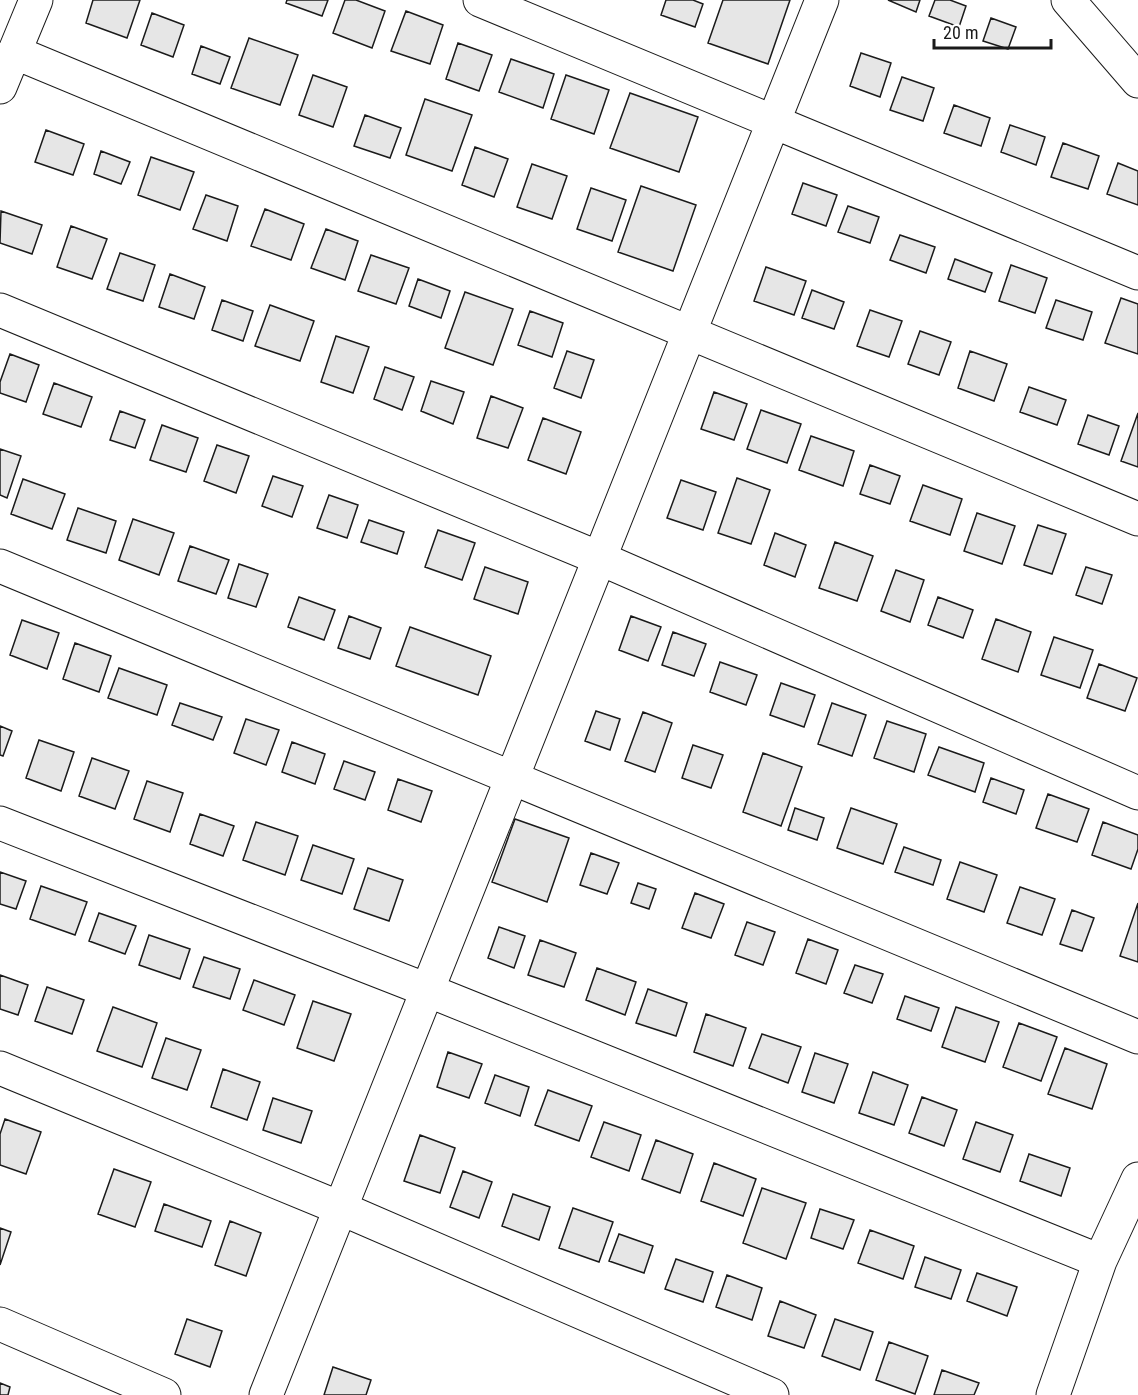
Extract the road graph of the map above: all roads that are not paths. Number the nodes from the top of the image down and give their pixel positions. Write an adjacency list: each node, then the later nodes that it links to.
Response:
1 (36, 0): 5 (street)
2 (480, 0): 8 (street)
3 (822, 0): 8 (street)
4 (1068, 0): 6 (street)
5 (14, 52): 7 (street); 11 (street)
6 (1138, 81)
7 (0, 87)
8 (774, 121): 9 (street); 11 (street)
9 (1138, 273)
10 (0, 310): 13 (street)
11 (689, 332): 12 (street); 13 (street)
12 (1138, 519)
13 (599, 558): 15 (street); 16 (street)
14 (0, 566): 15 (street)
15 (512, 776): 18 (street); 19 (street)
16 (1138, 793)
17 (0, 823): 18 (street)
18 (427, 990): 22 (street); 23 (street)
19 (1138, 1037)
20 (0, 1068): 22 (street)
21 (1138, 1179): 23 (street)
22 (339, 1208): 27 (street); 28 (street)
23 (1100, 1262): 25 (street)
24 (0, 1324): 26 (street)
25 (1055, 1394)
26 (164, 1395)
27 (266, 1395)
28 (772, 1395)

